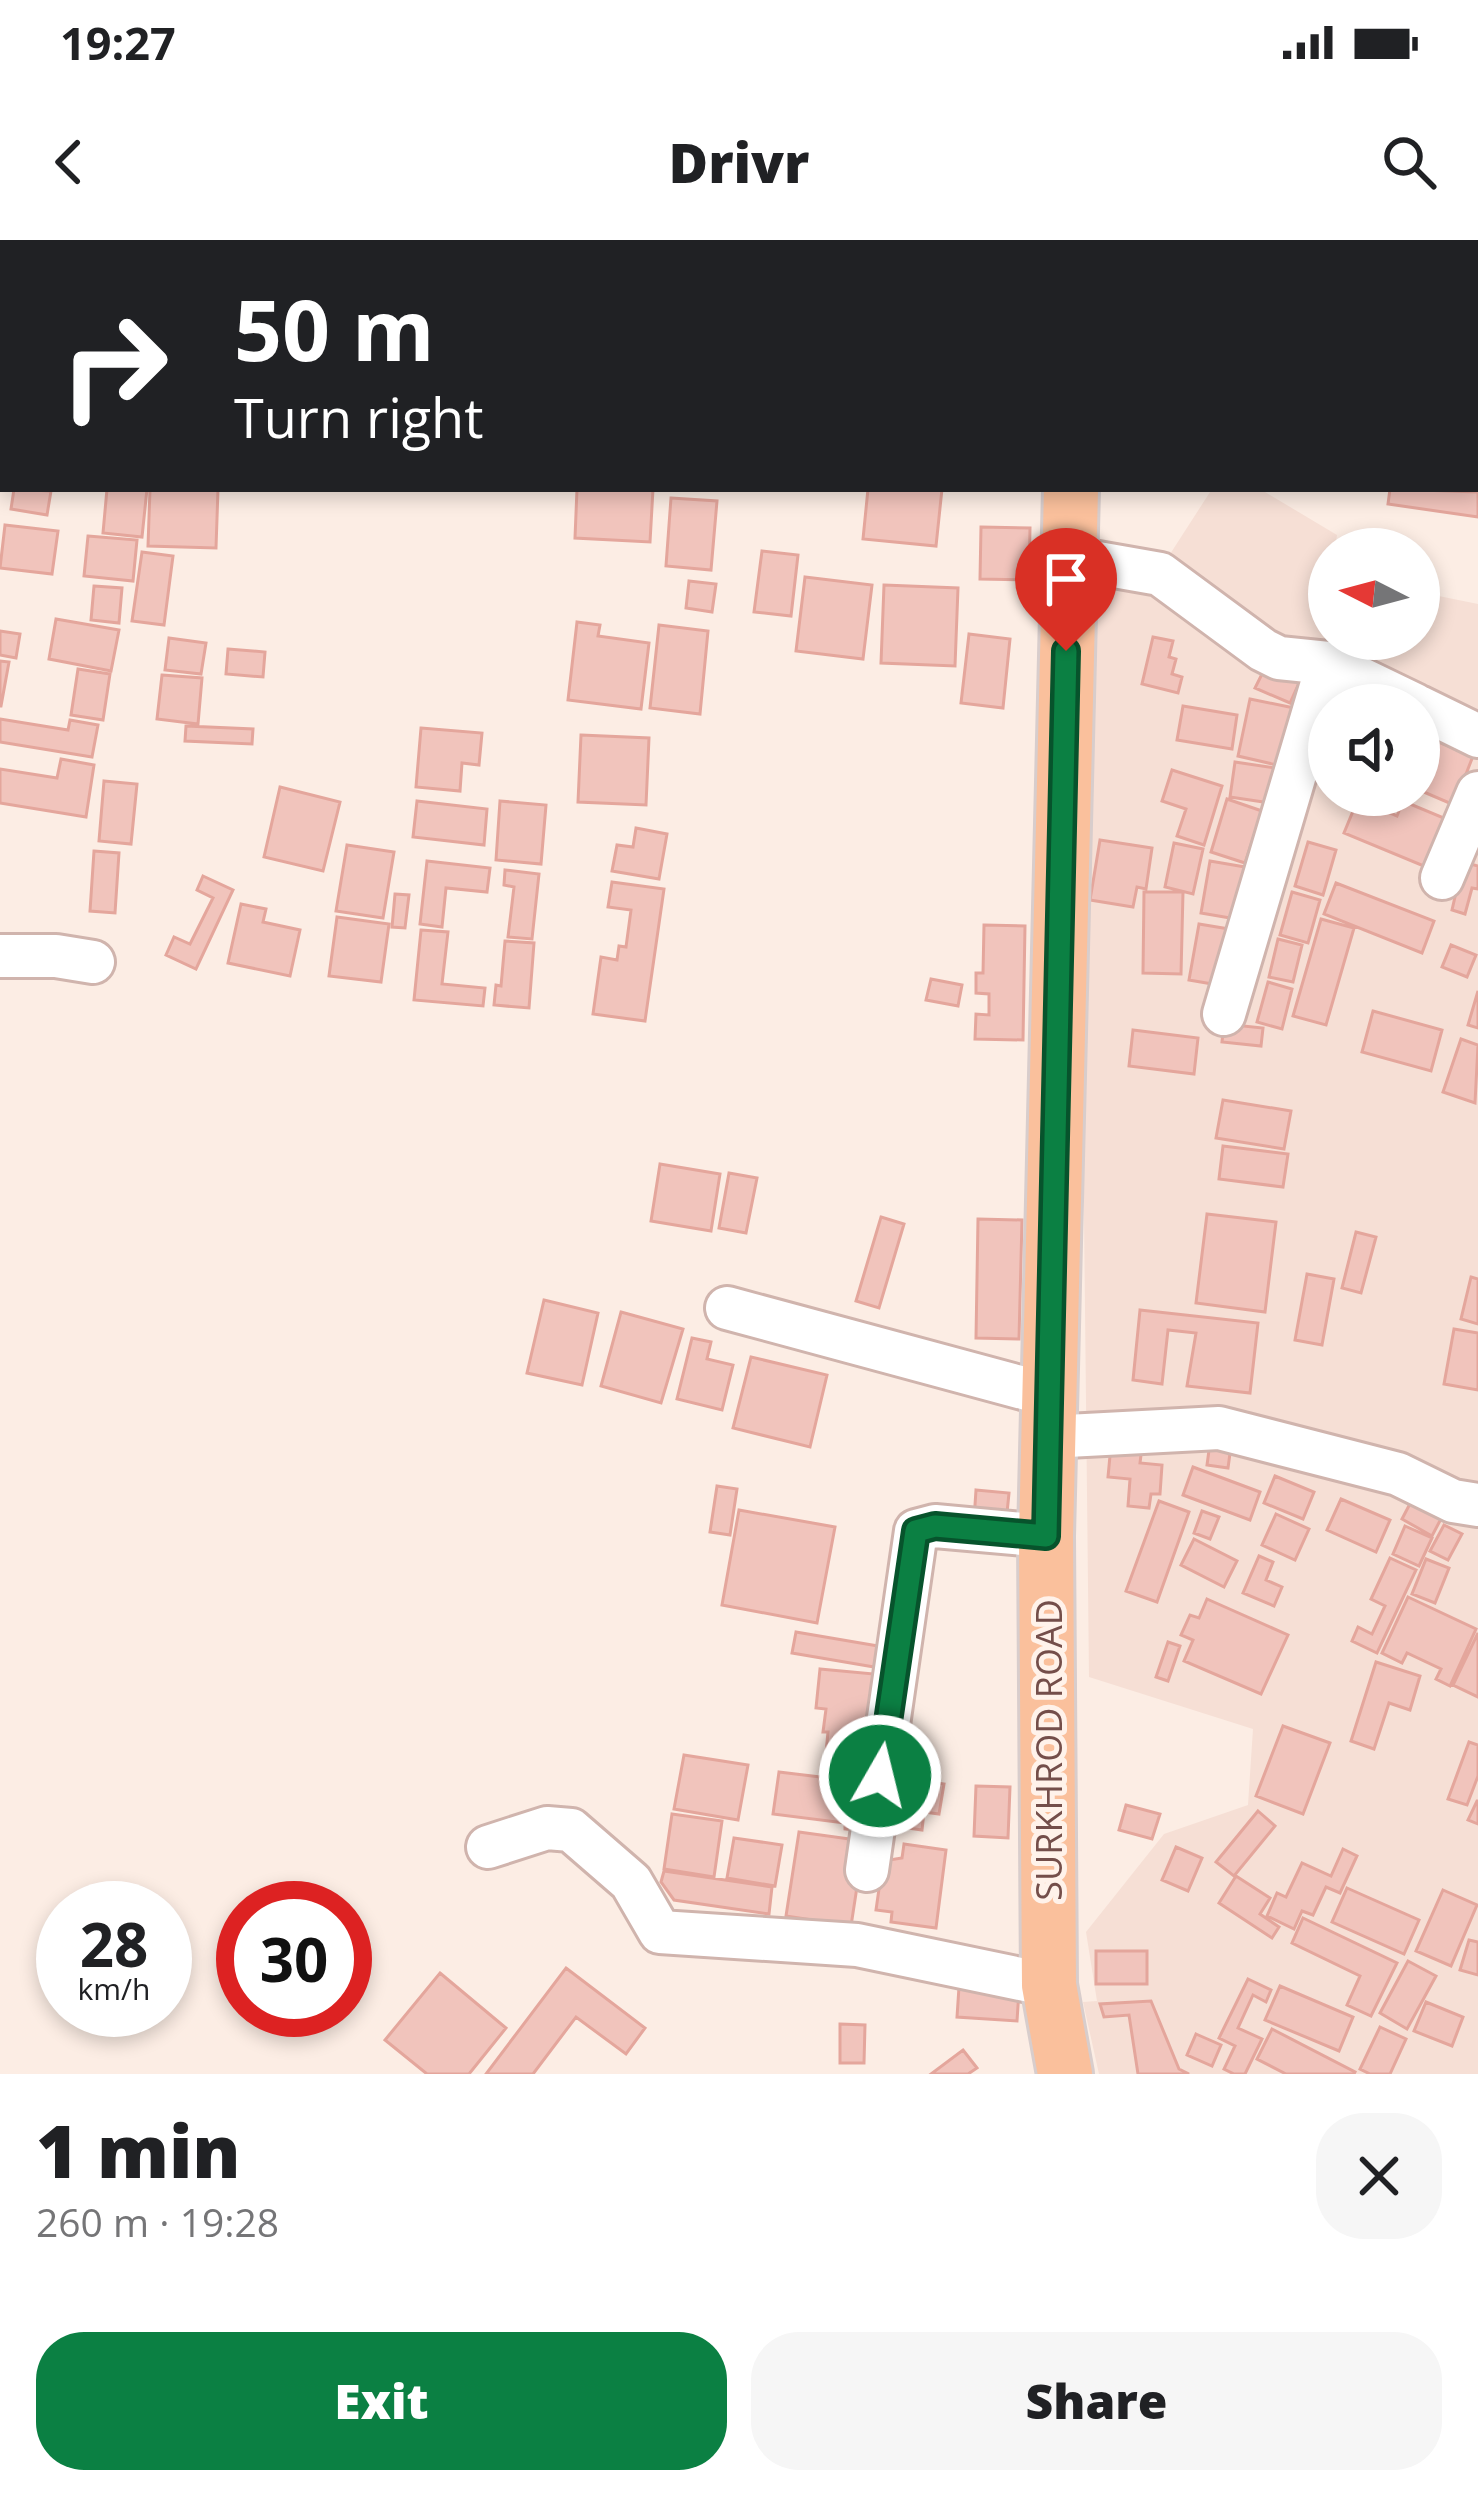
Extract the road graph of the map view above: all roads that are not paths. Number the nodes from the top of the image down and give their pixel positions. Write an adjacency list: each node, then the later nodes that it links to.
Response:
1 (1070, 492): 2 (main road, SURKHROD ROAD)
2 (1069, 558): 3 (street); 13 (main road, SURKHROD ROAD)
3 (1328, 663): 4 (street); 11 (street)
4 (1371, 684)
5 (1440, 717): 6 (street)
6 (1478, 736)
7 (1478, 793): 8 (street)
8 (1442, 878)
9 (0, 956): 10 (street)
10 (93, 962)
11 (1224, 1014)
12 (727, 1308): 13 (street)
13 (1048, 1416): 14 (street); 15 (main road, SURKHROD ROAD)
14 (1478, 1505)
15 (1046, 1536): 17 (street); 18 (main road, SURKHROD ROAD)
16 (488, 1847): 18 (street)
17 (867, 1870)
18 (1049, 1985): 19 (main road, SURKHROD ROAD)
19 (1065, 2074)

